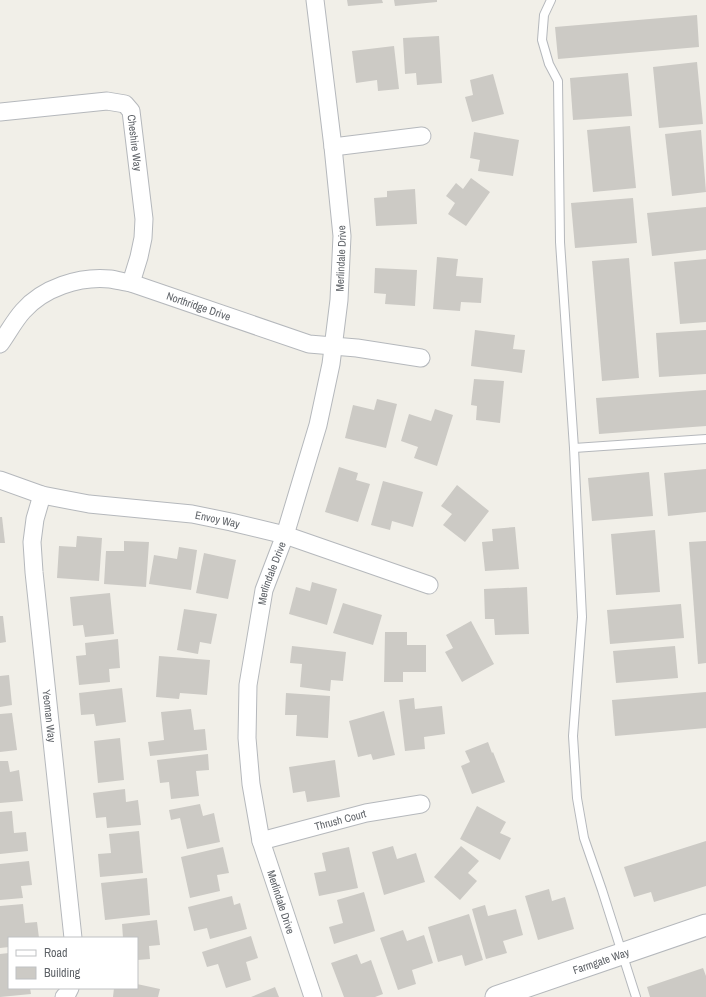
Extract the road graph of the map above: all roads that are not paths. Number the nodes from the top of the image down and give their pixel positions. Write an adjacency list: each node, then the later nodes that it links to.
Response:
1 (315, 0): 5 (street, Merlindale Drive)
2 (551, 0): 11 (lane)
3 (0, 112): 6 (street, Cheshire Way)
4 (422, 136): 5 (street)
5 (333, 147): 8 (street, Merlindale Drive)
6 (131, 283): 7 (street, Northridge Drive); 8 (street, Northridge Drive)
7 (0, 344)
8 (333, 346): 9 (street, Northridge Drive); 14 (street, Merlindale Drive)
9 (420, 358)
10 (706, 439): 11 (lane)
11 (574, 448): 20 (lane)
12 (0, 480): 13 (street, Envoy Way)
13 (42, 495): 14 (street, Envoy Way); 19 (street, Yeoman Way)
14 (285, 535): 15 (street, Envoy Way); 17 (street, Merlindale Drive)
15 (429, 585)
16 (421, 804): 17 (street, Thrush Court)
17 (261, 841): 22 (street, Merlindale Drive)
18 (706, 925): 20 (street, Farmgate Way)
19 (73, 937)
20 (622, 954): 21 (street, Farmgate Way); 23 (lane)
21 (504, 996)
22 (313, 997)
23 (636, 997)

